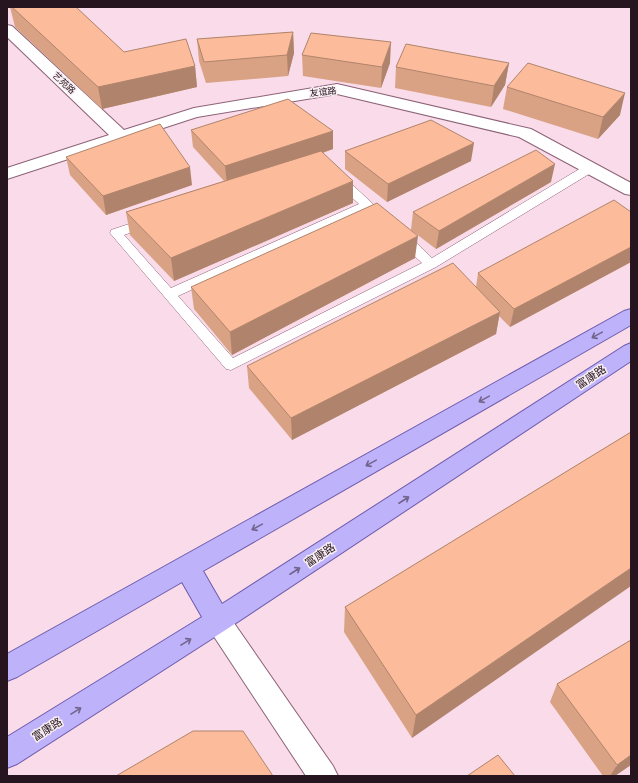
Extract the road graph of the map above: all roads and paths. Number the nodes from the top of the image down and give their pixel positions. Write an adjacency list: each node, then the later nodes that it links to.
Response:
1 (7, 29): 2 (street, 艺苑路)
2 (121, 137): 3 (street, 友谊路); 5 (street, 友谊路)
3 (590, 168): 6 (street, 友谊路); 9 (lane)
4 (333, 173): 7 (lane)
5 (7, 174)
6 (631, 190)
7 (366, 205): 9 (lane); 10 (lane)
8 (160, 218): 10 (lane)
9 (431, 264): 10 (lane)
10 (170, 294)
11 (631, 316): 13 (main road, one-way to 13)
12 (631, 351): 14 (main road, 富康路, one-way to 12)
13 (187, 567): 14 (main road); 15 (main road)
14 (218, 621): 16 (main road, 富康路, one-way to 14); 17 (street)
15 (7, 668)
16 (7, 754)
17 (323, 776)

